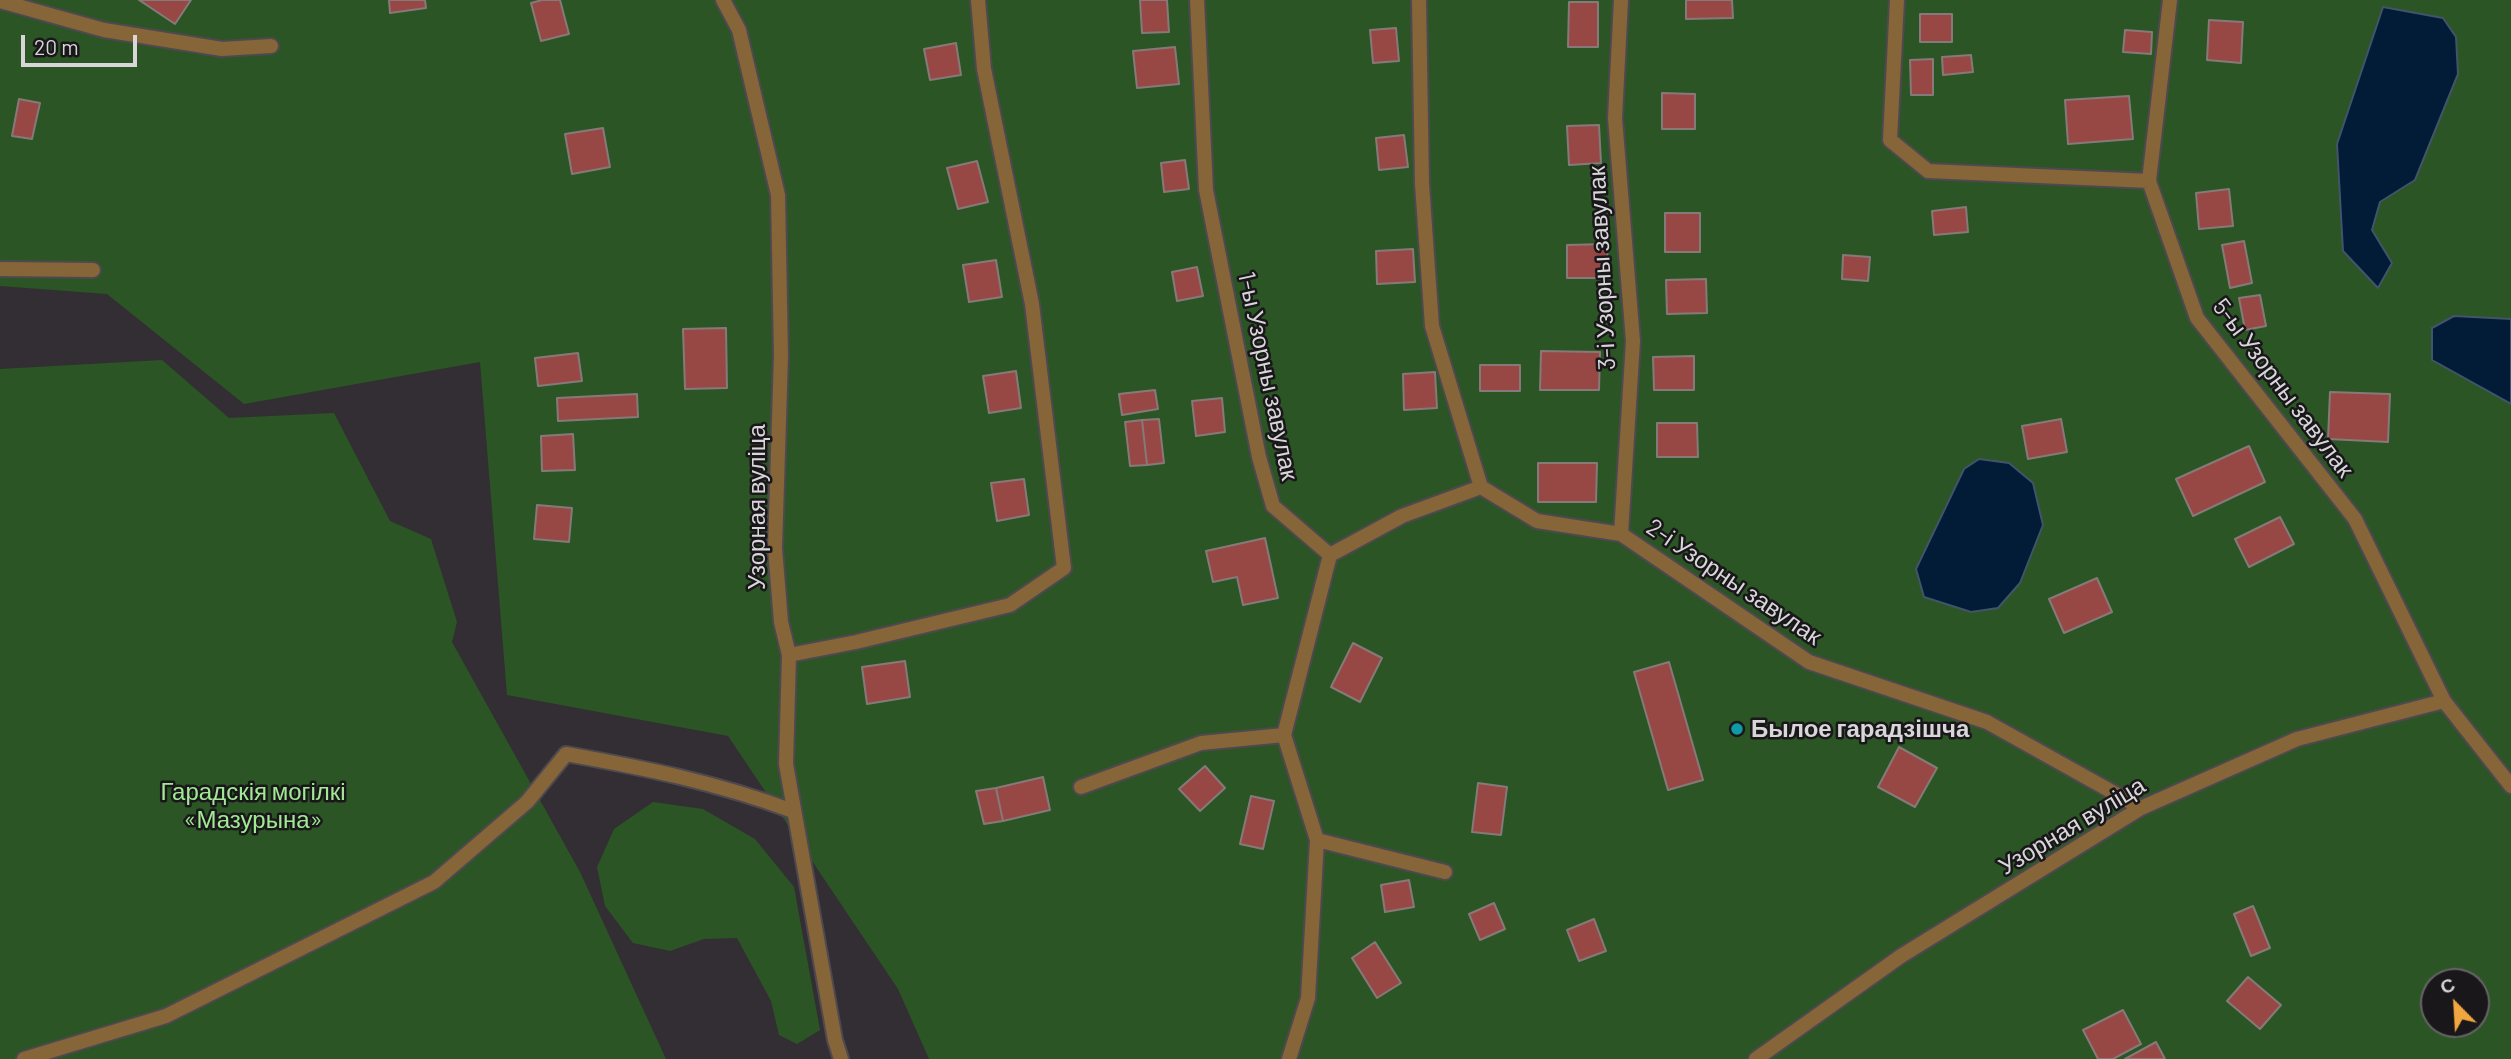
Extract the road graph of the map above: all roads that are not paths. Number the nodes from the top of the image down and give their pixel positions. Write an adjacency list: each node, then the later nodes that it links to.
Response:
1 (723, 0): 16 (lane, Узорная вуліца)
2 (978, 0): 16 (lane)
3 (1197, 0): 15 (lane, 1-ы Узорны завулак)
4 (1419, 0): 13 (lane)
5 (1621, 0): 14 (lane, 3-і Узорны завулак)
6 (1898, 0): 10 (lane)
7 (2170, 0): 10 (lane, 5-ы Узорны завулак)
8 (0, 1): 9 (lane)
9 (271, 46)
10 (2149, 181): 17 (lane, 5-ы Узорны завулак)
11 (0, 269): 12 (lane)
12 (93, 270)
13 (1481, 487): 14 (lane, 2-і Узорны завулак); 15 (lane)
14 (1621, 534): 21 (lane, 2-і Узорны завулак)
15 (1330, 555): 18 (lane)
16 (789, 655): 22 (lane, Узорная вуліца)
17 (2444, 701): 19 (lane, 5-ы Узорны завулак); 21 (lane, Узорная вуліца)
18 (1284, 736): 20 (lane); 23 (lane)
19 (2511, 786)
20 (1081, 787)
21 (2141, 808): 28 (lane, Узорная вуліца)
22 (793, 811): 25 (lane); 26 (lane, Узорная вуліца)
23 (1317, 840): 24 (lane); 27 (lane)
24 (1445, 872)
25 (24, 1059)
26 (841, 1059)
27 (1289, 1059)
28 (1756, 1059)

